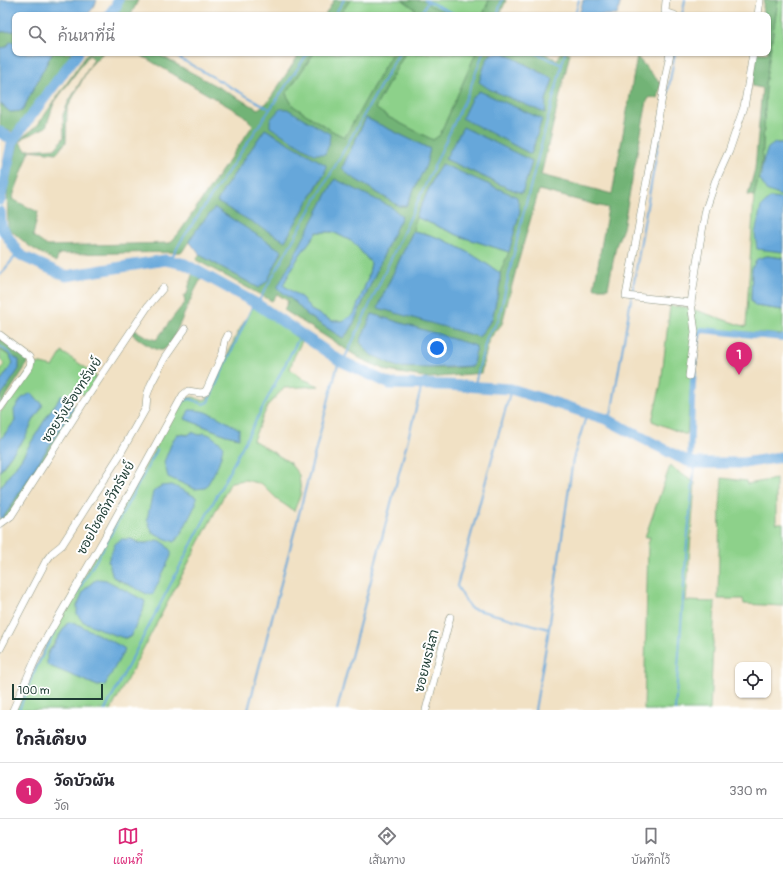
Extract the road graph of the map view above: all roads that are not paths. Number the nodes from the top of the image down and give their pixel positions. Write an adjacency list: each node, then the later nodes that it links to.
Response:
1 (760, 0): 4 (street)
2 (666, 1): 3 (street)
3 (665, 12)
4 (758, 12)
5 (669, 56): 8 (street)
6 (753, 56): 8 (street)
7 (163, 288): 14 (street, ซอยรุ่งเรืองทรัพย์)
8 (691, 303): 12 (street)
9 (184, 329): 16 (street)
10 (0, 335): 13 (street)
11 (228, 335): 17 (street, ซอยโชคดีทวีทรัพย์)
12 (689, 376)
13 (0, 408)
14 (0, 524)
15 (450, 617): 18 (street, ซอยพรนิสา)
16 (0, 650)
17 (13, 710)
18 (426, 710)

